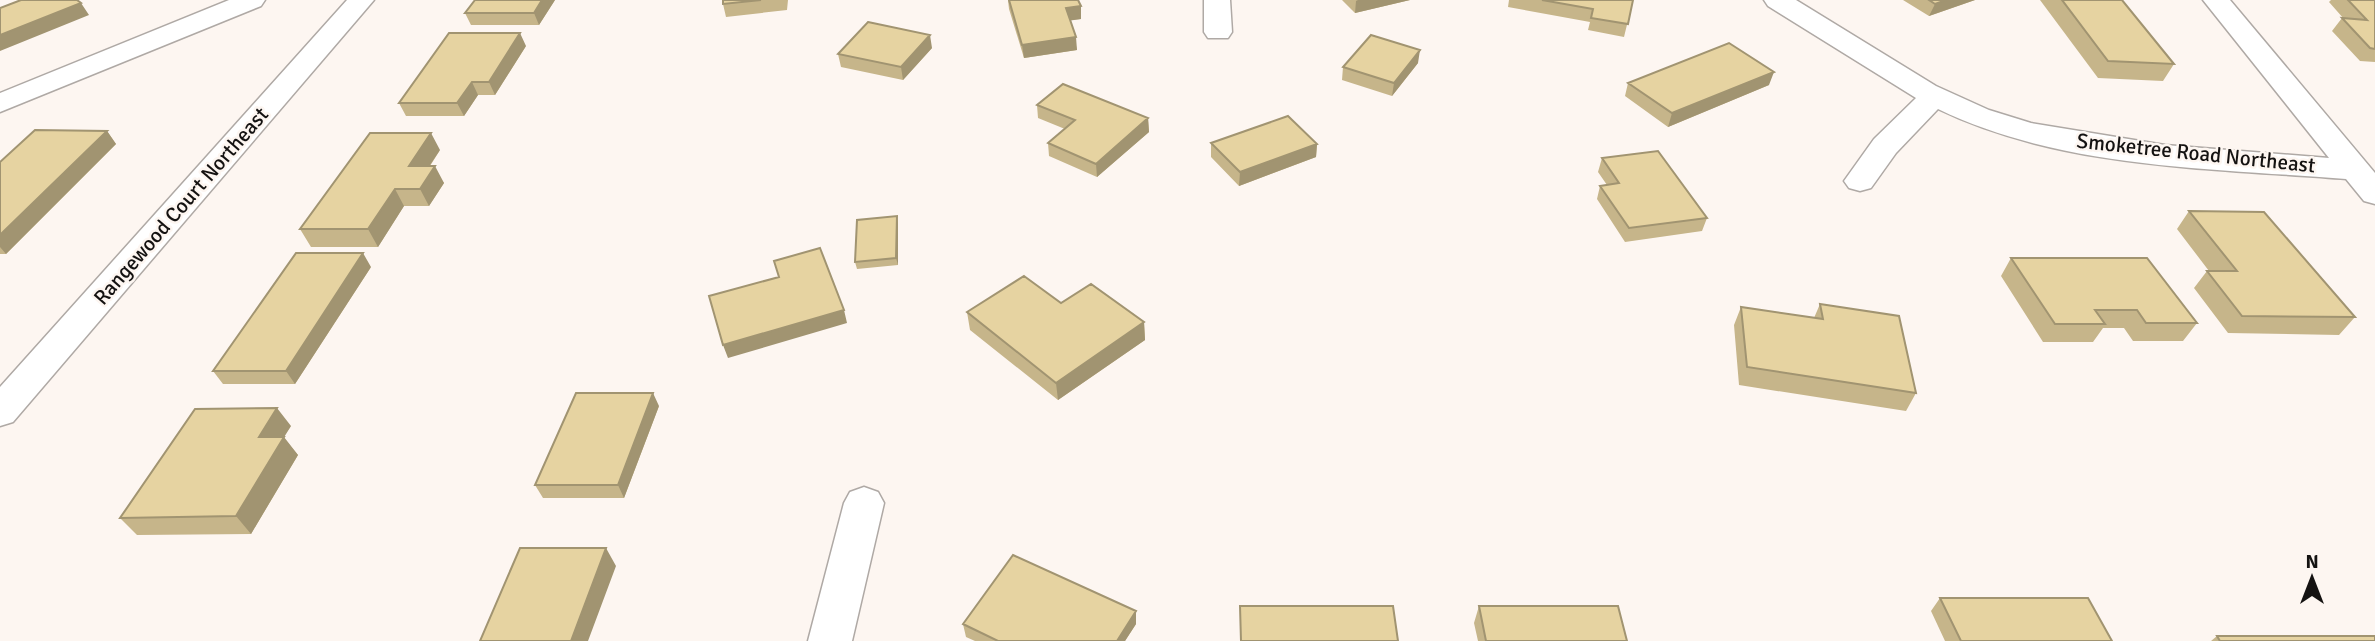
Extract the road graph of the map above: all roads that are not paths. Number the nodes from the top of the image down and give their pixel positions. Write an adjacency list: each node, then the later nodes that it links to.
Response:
1 (252, 0): 8 (street)
2 (361, 0): 12 (street, Rangewood Court Northeast)
3 (1217, 0): 6 (street)
4 (1777, 0): 7 (street, Smoketree Road Northeast)
5 (2216, 0): 9 (street)
6 (1217, 33)
7 (1934, 97): 9 (street, Smoketree Road Northeast); 10 (street)
8 (0, 103)
9 (2356, 170): 11 (street)
10 (1860, 181)
11 (2375, 194)
12 (0, 412)
13 (864, 503): 14 (street)
14 (830, 641)

